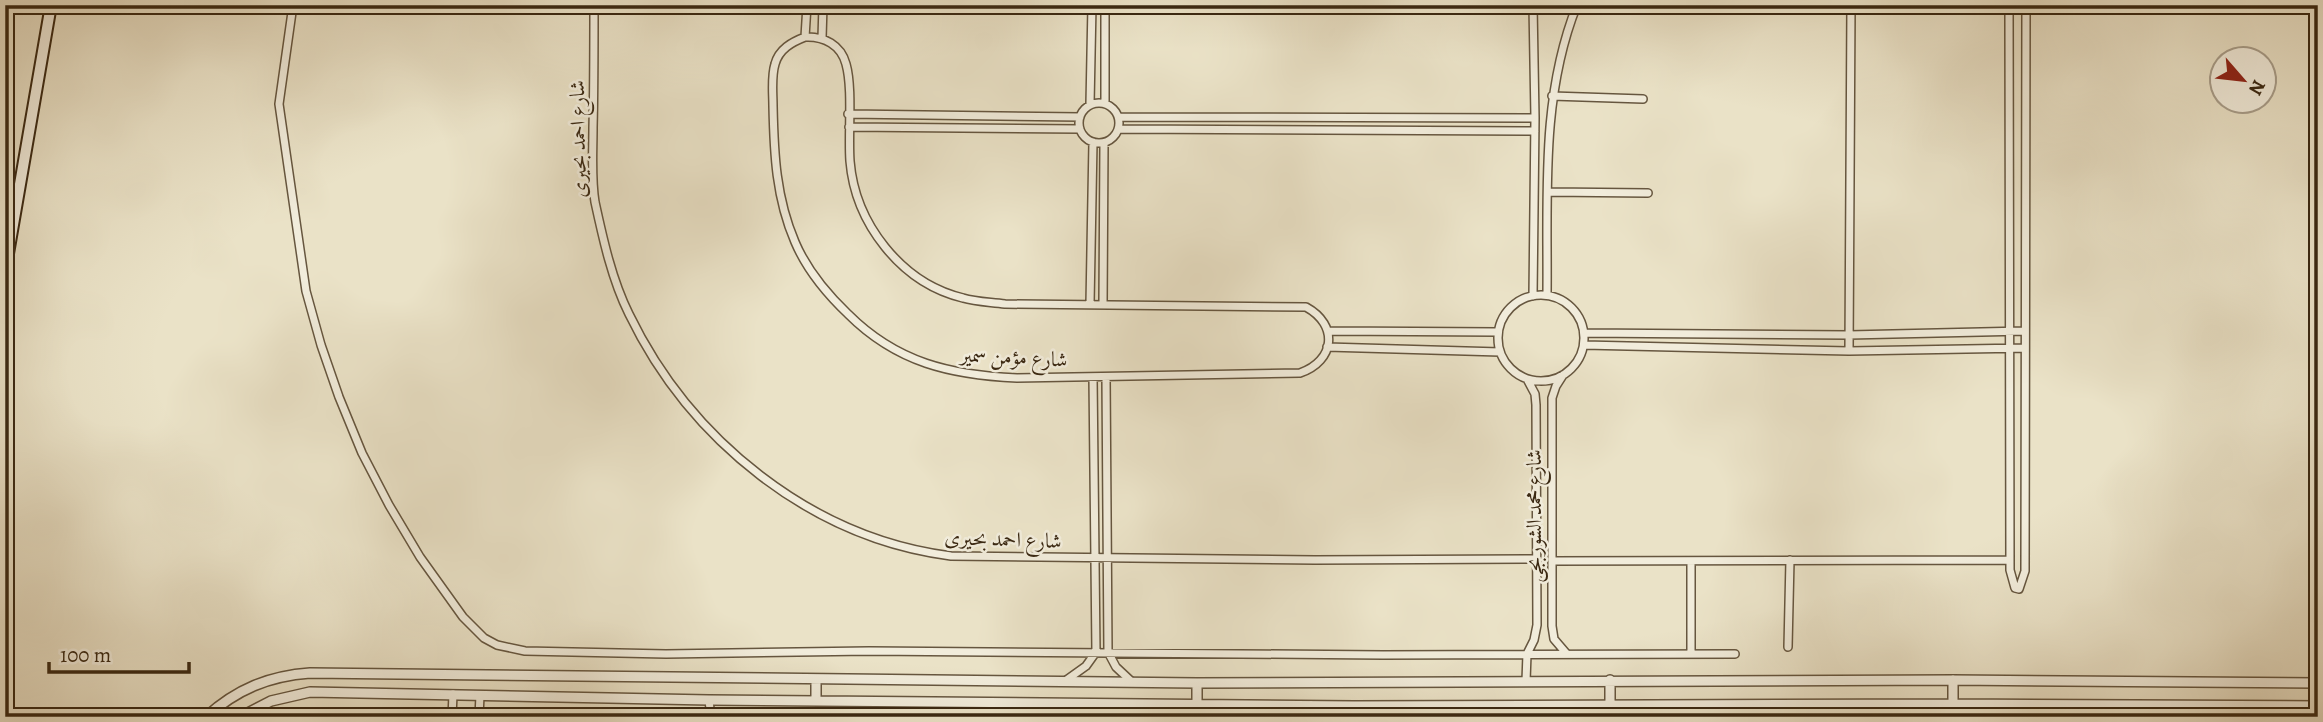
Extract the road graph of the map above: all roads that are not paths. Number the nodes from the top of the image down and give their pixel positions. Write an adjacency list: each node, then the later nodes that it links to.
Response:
1 (51, 5): 31 (main road)
2 (293, 5): 60 (street)
3 (594, 5): 52 (street, شارع احمد بحيرى)
4 (807, 5): 13 (street)
5 (823, 5): 14 (street)
6 (1091, 5): 18 (street)
7 (1105, 5): 17 (street)
8 (1534, 5): 22 (street)
9 (1577, 5): 15 (street)
10 (1851, 5): 41 (street)
11 (2009, 5): 37 (street)
12 (2026, 5): 38 (street)
13 (805, 37): 14 (street); 49 (street, شارع مؤمن سمير)
14 (822, 38): 19 (street)
15 (1552, 96): 16 (street); 29 (street)
16 (1643, 99)
17 (1105, 103): 18 (street); 21 (street)
18 (1090, 104): 20 (street)
19 (848, 114): 20 (street); 23 (street)
20 (1080, 117): 24 (street)
21 (1119, 117): 22 (street); 25 (street)
22 (1535, 118): 26 (street)
23 (849, 127): 24 (street); 34 (street)
24 (1080, 129): 27 (street)
25 (1119, 129): 26 (street); 28 (street)
26 (1535, 131): 33 (street)
27 (1093, 142): 28 (street); 34 (street)
28 (1104, 143): 35 (street)
29 (1549, 192): 30 (street); 32 (street)
30 (1648, 193)
31 (5, 271)
32 (1547, 295): 33 (street); 40 (street)
33 (1533, 296): 39 (street)
34 (1090, 304): 35 (street)
35 (1103, 304): 36 (street)
36 (1328, 331): 39 (street); 43 (street)
37 (2010, 331): 38 (street); 41 (street); 44 (street)
38 (2025, 331): 45 (street)
39 (1498, 332): 47 (street)
40 (1584, 333): 41 (street); 42 (street)
41 (1849, 335): 46 (street)
42 (1584, 345): 46 (street); 48 (street)
43 (1327, 347): 47 (street); 50 (street, شارع مؤمن سمير)
44 (2010, 348): 45 (street); 46 (street); 55 (street)
45 (2025, 348): 55 (street)
46 (1849, 351)
47 (1500, 352): 51 (street)
48 (1563, 375): 51 (street); 56 (street, شارع محمد الشوربجى)
49 (1093, 377): 50 (street, شارع مؤمن سمير); 52 (street)
50 (1106, 377): 53 (street)
51 (1527, 379): 54 (street, شارع محمد الشوربجى)
52 (1094, 559): 53 (street, شارع احمد بحيرى); 60 (street)
53 (1107, 559): 54 (street, شارع احمد بحيرى); 61 (street)
54 (1535, 559): 62 (street, شارع محمد الشوربجى)
55 (2010, 560): 58 (street)
56 (1552, 561): 57 (street); 63 (street, شارع محمد الشوربجى)
57 (1691, 561): 58 (street); 64 (street)
58 (1790, 561): 59 (street)
59 (1788, 647)
60 (1096, 652): 61 (street); 71 (street)
61 (1108, 652): 62 (street); 72 (street)
62 (1527, 654): 63 (street); 70 (street, شارع محمد الشوربجى)
63 (1566, 654): 64 (street)
64 (1691, 654): 65 (street)
65 (1735, 654)
66 (592, 677): 67 (street); 77 (street); 89 (street)
67 (816, 679): 71 (street); 79 (street)
68 (1610, 680): 69 (street); 70 (street); 83 (street)
69 (1953, 680): 74 (street); 80 (street)
70 (1526, 681): 73 (street)
71 (1065, 682): 72 (street)
72 (1132, 682): 73 (street)
73 (1197, 683): 81 (street)
74 (2318, 683)
75 (453, 694): 76 (street); 90 (street); 91 (street)
76 (480, 695): 77 (street); 92 (street)
77 (592, 697): 78 (street)
78 (709, 700): 79 (street); 93 (street)
79 (816, 701): 81 (street)
80 (1954, 704): 83 (street); 84 (street)
81 (1197, 705): 82 (street)
82 (1311, 705): 86 (street); 94 (street)
83 (1610, 705): 87 (street)
84 (2146, 705): 85 (street); 97 (street)
85 (2164, 705): 88 (street); 98 (street)
86 (1411, 706): 87 (street); 95 (street)
87 (1425, 706): 96 (street)
88 (2318, 706)
89 (206, 717)
90 (240, 717)
91 (452, 717)
92 (479, 717)
93 (717, 717)
94 (1309, 717)
95 (1411, 717)
96 (1425, 717)
97 (2146, 717)
98 (2164, 717)

